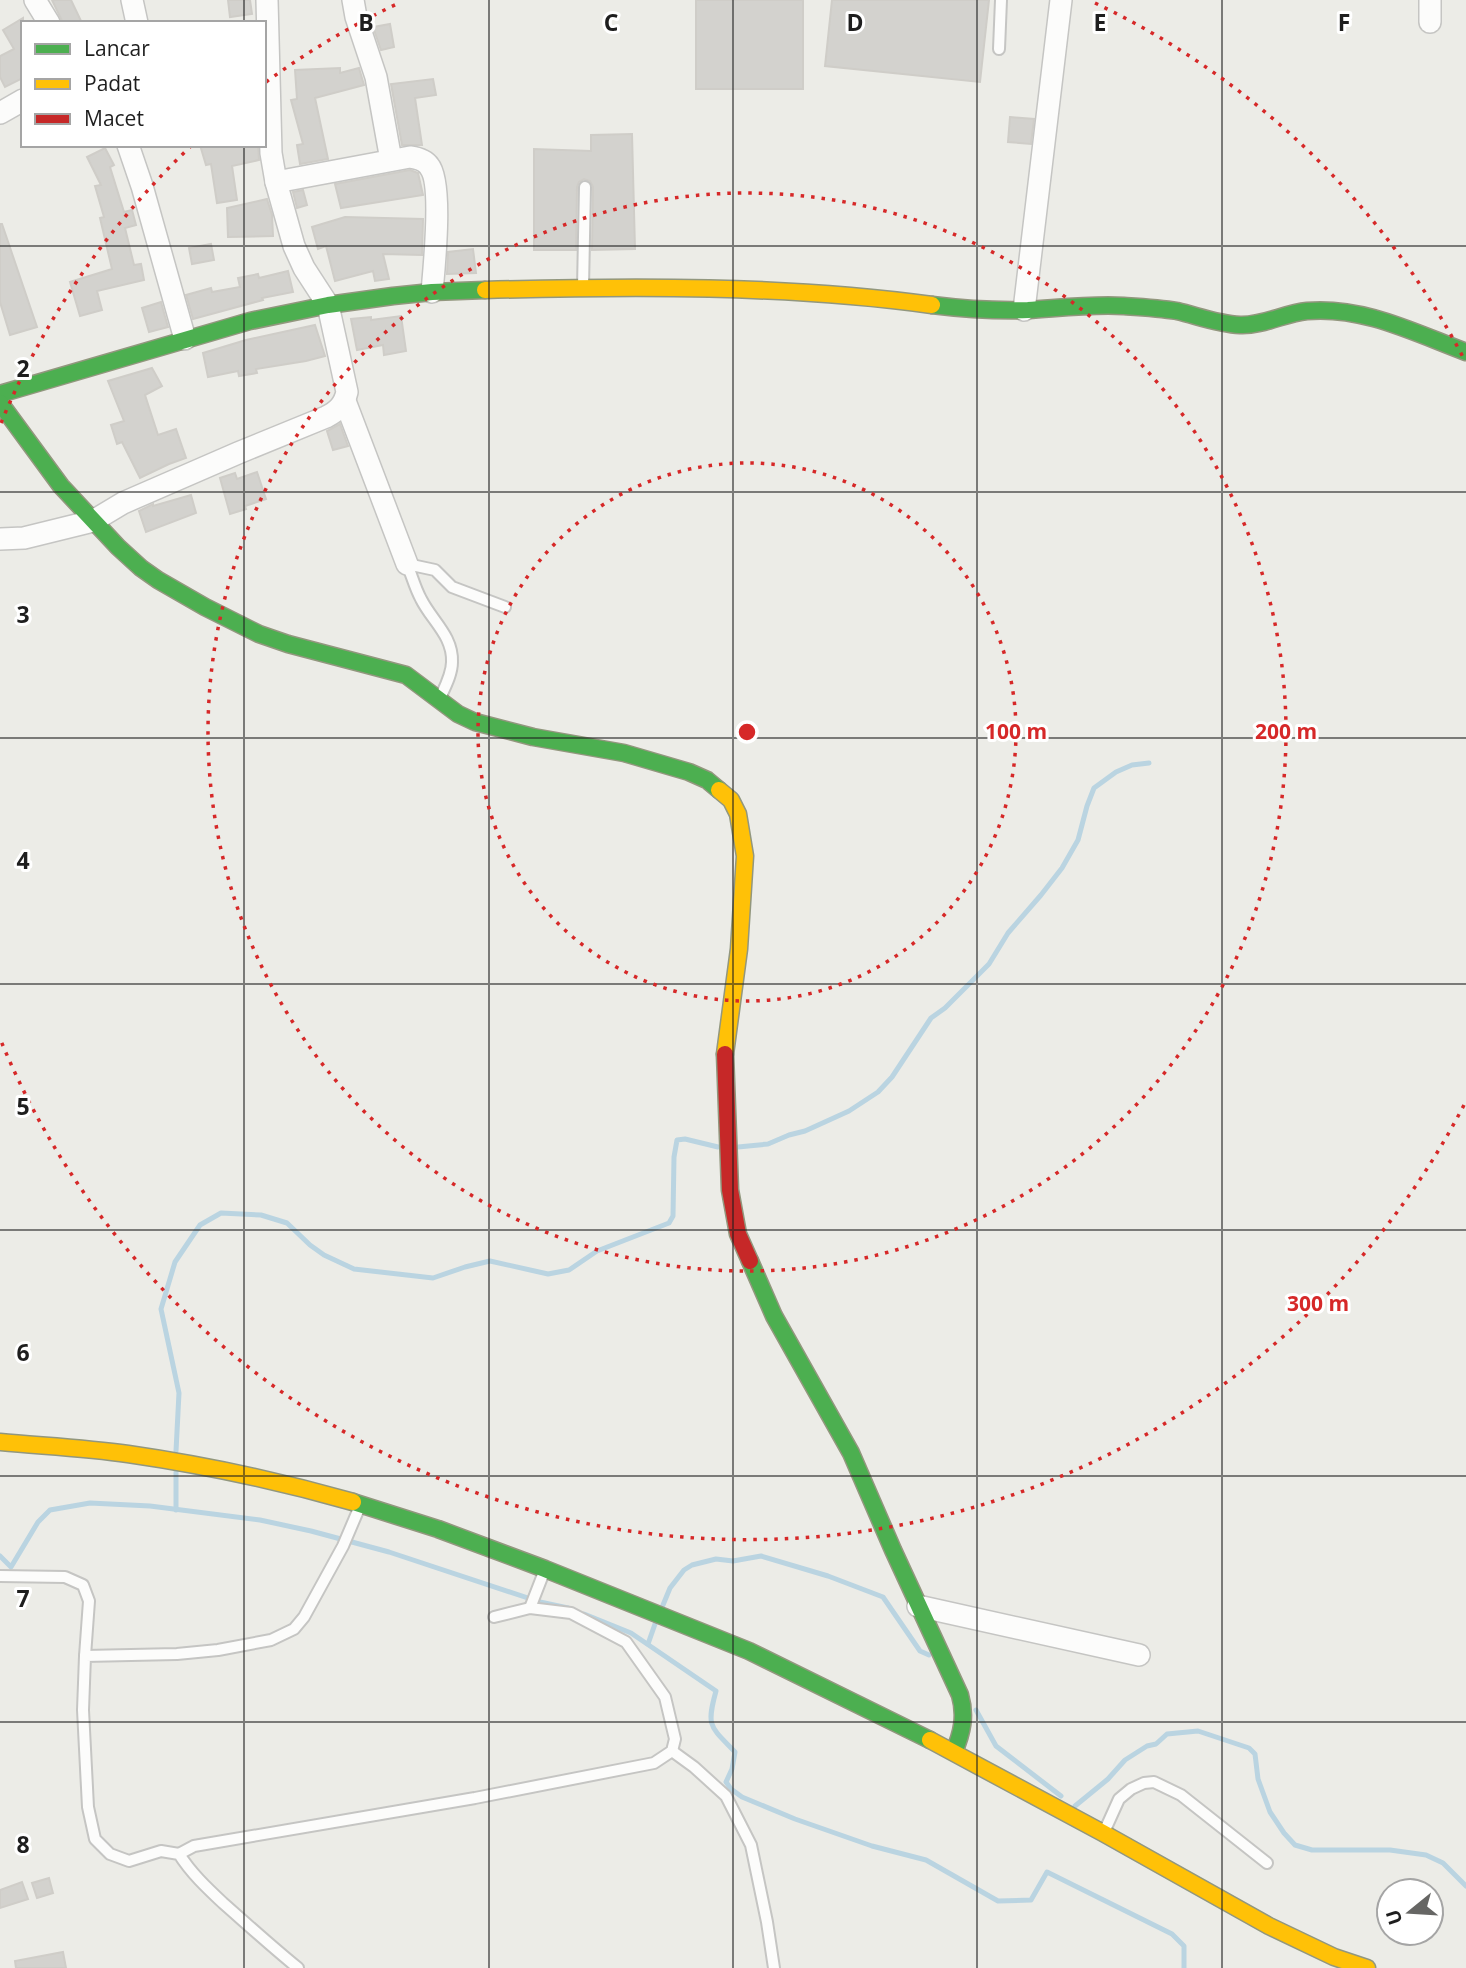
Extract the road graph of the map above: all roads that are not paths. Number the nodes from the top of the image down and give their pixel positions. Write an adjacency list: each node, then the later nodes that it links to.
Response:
1 (35, 0): 8 (street)
2 (132, 0): 9 (street)
3 (267, 0): 11 (street)
4 (353, 0): 16 (street)
5 (1001, 0): 12 (lane)
6 (1061, 0): 22 (street)
7 (1430, 0): 10 (street)
8 (48, 21)
9 (137, 21)
10 (1430, 22)
11 (266, 39): 17 (street)
12 (999, 49)
13 (21, 101): 14 (street)
14 (0, 113)
15 (129, 147): 23 (street)
16 (391, 160): 17 (street); 20 (street)
17 (276, 182): 21 (street)
18 (586, 187): 19 (lane)
19 (583, 290): 20 (street); 22 (street)
20 (432, 292): 21 (street)
21 (328, 305): 23 (street); 26 (street)
22 (1024, 310): 24 (street)
23 (185, 339): 25 (street)
24 (1466, 352)
25 (0, 394)
26 (345, 401): 28 (street); 30 (street)
27 (0, 403): 28 (street)
28 (93, 520): 29 (street); 32 (street)
29 (0, 539)
30 (407, 564): 31 (lane); 32 (lane)
31 (505, 607)
32 (439, 700): 37 (street)
33 (0, 1442): 34 (street)
34 (362, 1504): 35 (street); 41 (lane)
35 (545, 1569): 38 (lane); 43 (street)
36 (0, 1576): 41 (lane)
37 (918, 1605): 40 (street); 43 (street)
38 (530, 1608): 39 (lane); 42 (lane)
39 (494, 1617)
40 (1139, 1655)
41 (85, 1656): 45 (lane)
42 (672, 1751): 45 (lane); 48 (lane)
43 (954, 1752): 44 (street)
44 (1103, 1833): 46 (lane); 49 (street)
45 (179, 1854): 47 (lane)
46 (1267, 1863)
47 (298, 1968)
48 (774, 1968)
49 (1367, 1968)

